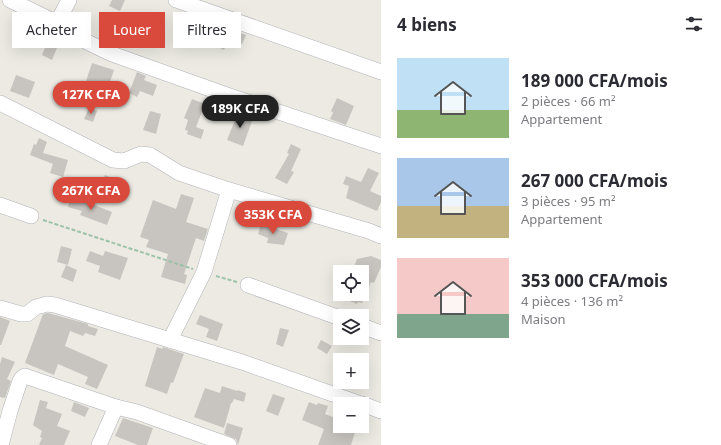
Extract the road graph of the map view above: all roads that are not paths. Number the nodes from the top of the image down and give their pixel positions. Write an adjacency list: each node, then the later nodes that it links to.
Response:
1 (10, 0): 4 (street)
2 (69, 0): 5 (street)
3 (176, 0): 7 (street)
4 (36, 12)
5 (62, 12)
6 (91, 44): 9 (street)
7 (381, 72)
8 (0, 103): 10 (street)
9 (381, 146)
10 (229, 190): 13 (street); 19 (street)
11 (0, 205): 12 (street)
12 (31, 216)
13 (381, 236)
14 (248, 285): 16 (street)
15 (0, 308): 19 (street)
16 (333, 315)
17 (369, 329): 18 (street)
18 (381, 333)
19 (170, 340): 20 (street)
20 (342, 397)
21 (116, 407): 23 (street); 26 (street); 27 (street)
22 (369, 407): 24 (street)
23 (5, 409): 25 (street)
24 (381, 411)
25 (1, 445)
26 (99, 445)
27 (229, 445)

